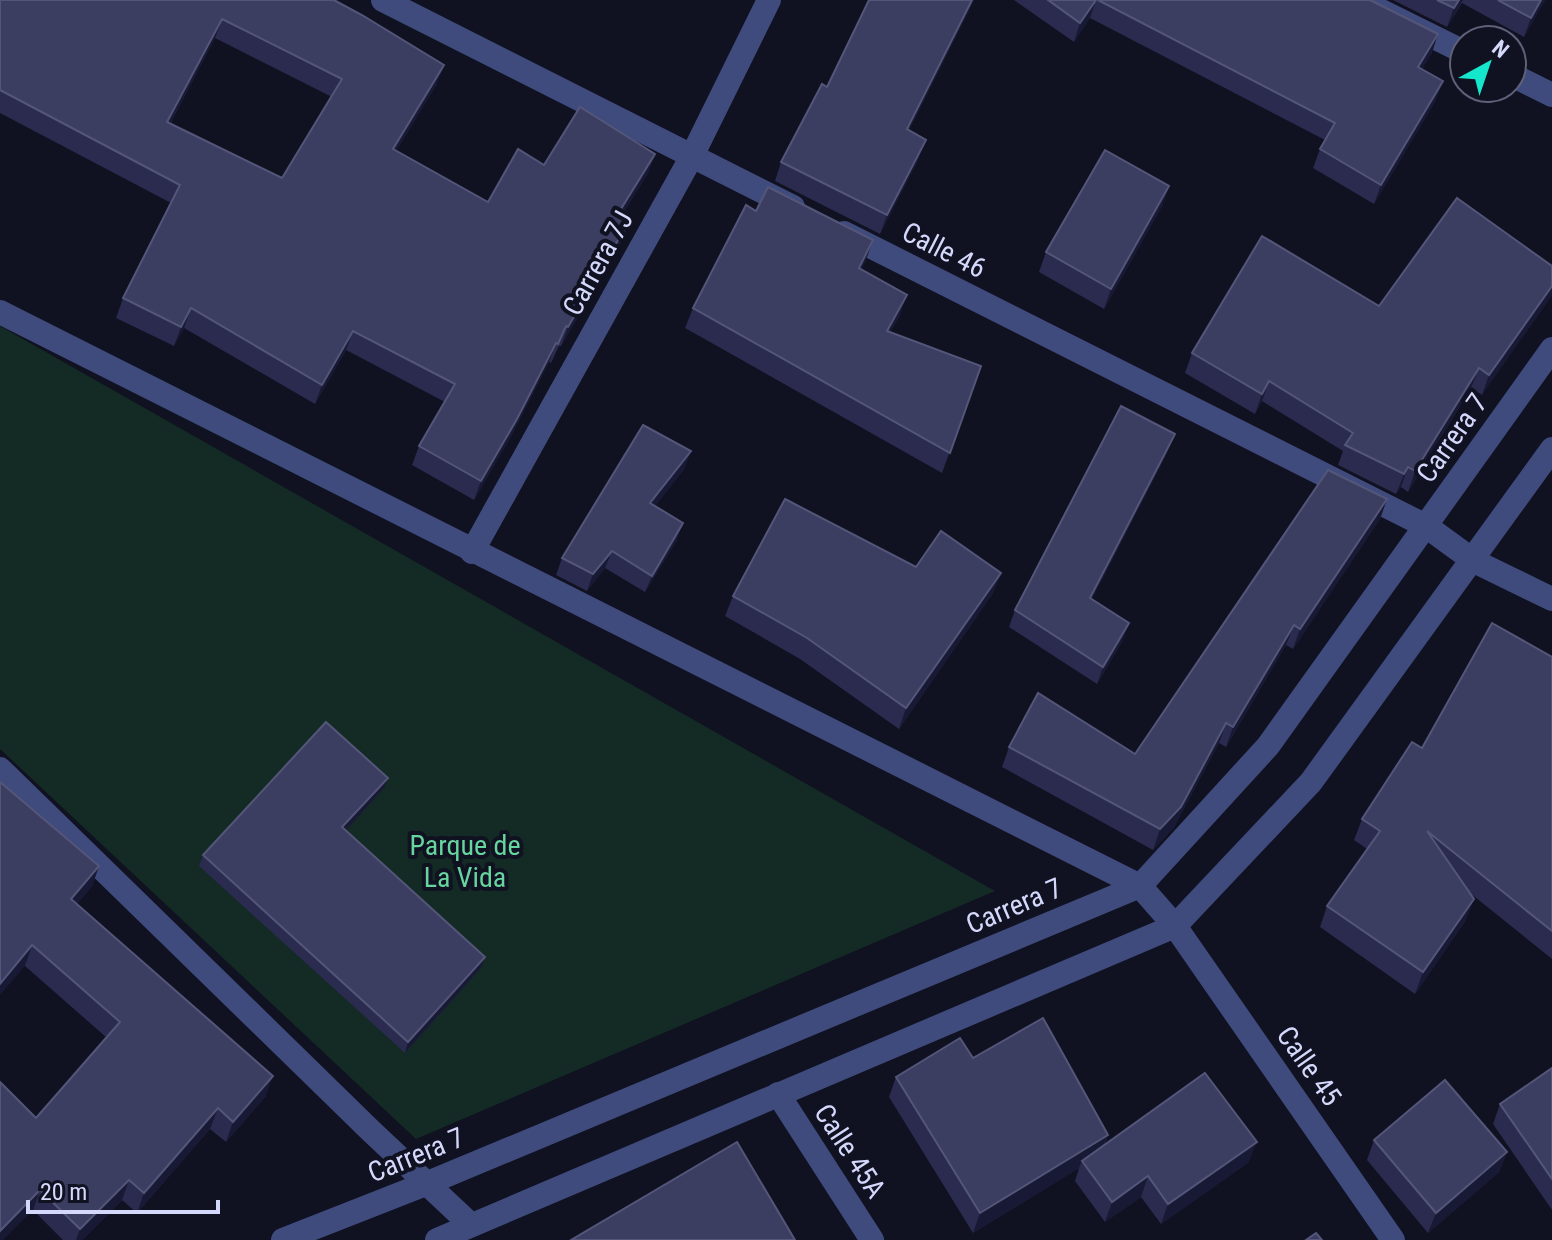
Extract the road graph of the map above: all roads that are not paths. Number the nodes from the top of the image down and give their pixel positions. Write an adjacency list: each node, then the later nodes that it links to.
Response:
1 (383, 0): 7 (street, Calle 46)
2 (769, 0): 7 (street, Carrera 7J)
3 (1359, 0): 4 (street)
4 (1448, 44)
5 (1528, 83): 6 (street)
6 (1552, 95)
7 (692, 156): 11 (street, Calle 46); 12 (street, Carrera 7J)
8 (0, 312): 12 (street)
9 (1552, 349): 11 (street, Carrera 7)
10 (1552, 449): 13 (street)
11 (1426, 526): 13 (street, Calle 46); 16 (street, Carrera 7)
12 (472, 552): 16 (street)
13 (1474, 561): 14 (street, Calle 46); 17 (street)
14 (1552, 599)
15 (0, 769): 19 (street)
16 (1140, 886): 17 (street, Calle 45); 19 (street, Carrera 7)
17 (1175, 926): 18 (street); 24 (street, Calle 45)
18 (778, 1094): 20 (street); 23 (street, Calle 45A)
19 (428, 1183): 20 (street); 21 (street, Carrera 7)
20 (471, 1225): 22 (street)
21 (283, 1240)
22 (437, 1240)
23 (872, 1240)
24 (1393, 1240)

